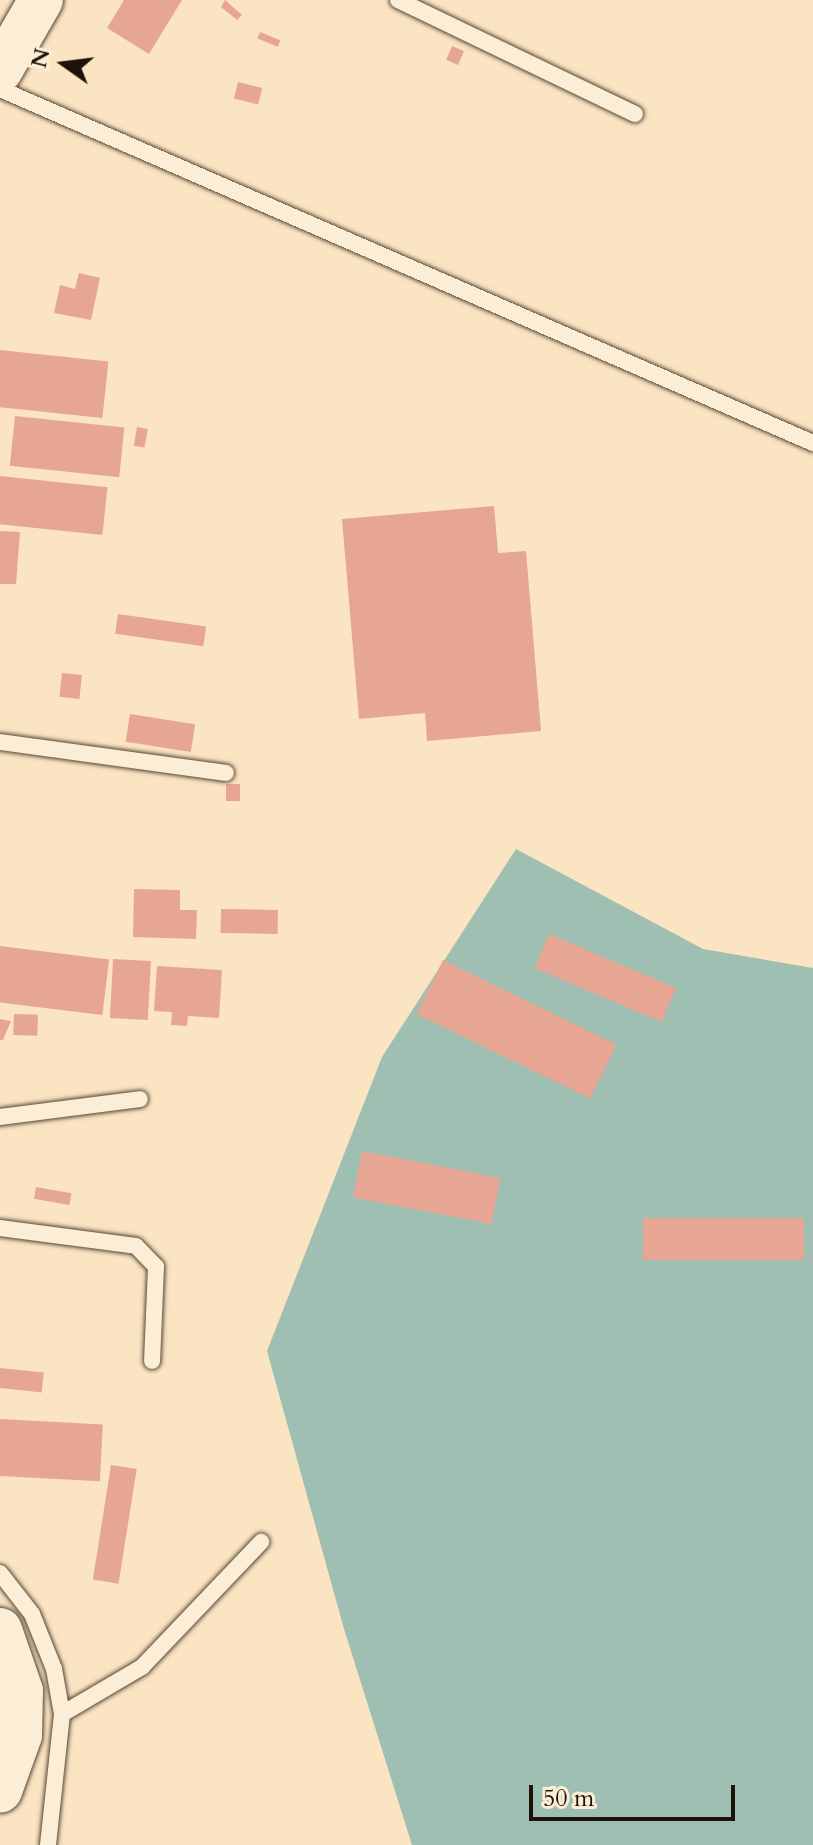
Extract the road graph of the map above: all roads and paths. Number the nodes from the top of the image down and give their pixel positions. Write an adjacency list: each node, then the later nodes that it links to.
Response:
1 (41, 0): 3 (main road)
2 (398, 0): 5 (lane)
3 (0, 71)
4 (0, 89): 6 (lane)
5 (635, 114)
6 (813, 443)
7 (0, 742): 8 (lane)
8 (226, 773)
9 (140, 1099): 10 (lane)
10 (0, 1117)
11 (0, 1228): 12 (lane)
12 (152, 1361)
13 (261, 1542): 16 (lane)
14 (0, 1573): 16 (lane)
15 (0, 1630): 17 (main road)
16 (62, 1714): 18 (lane)
17 (0, 1791)
18 (48, 1845)

